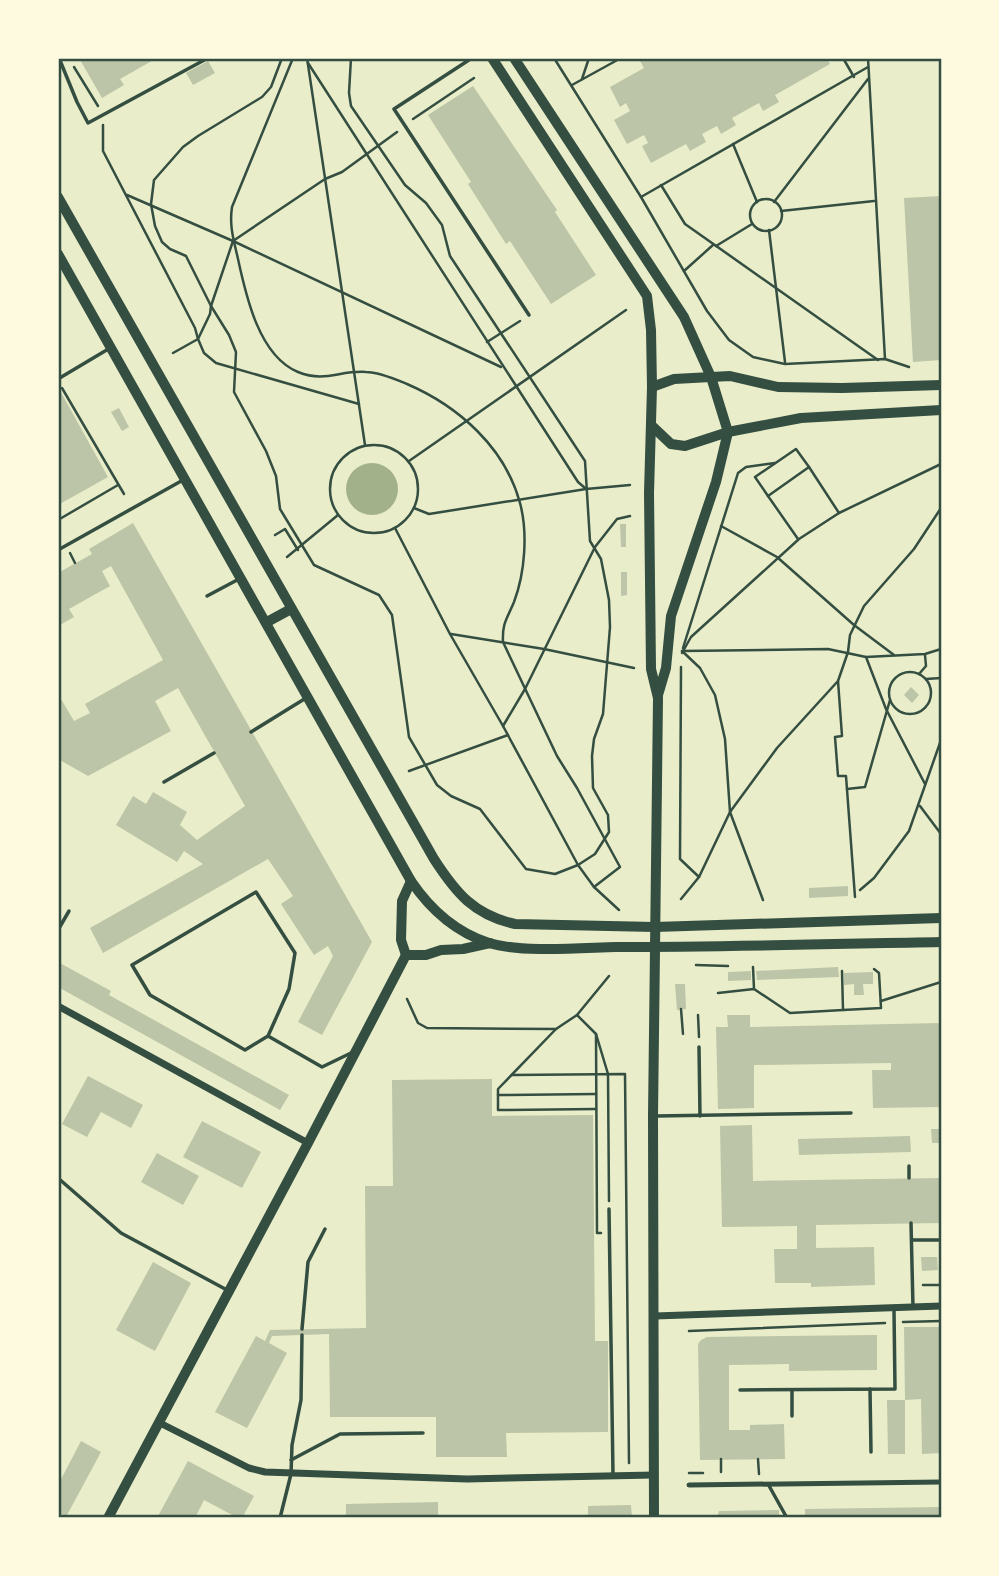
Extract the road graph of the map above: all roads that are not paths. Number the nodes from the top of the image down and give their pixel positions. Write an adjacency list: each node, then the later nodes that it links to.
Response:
1 (59, 58): 2 (lane)
2 (208, 58)
3 (472, 58): 8 (lane)
4 (492, 58): 13 (main road)
5 (514, 58): 10 (main road)
6 (58, 197): 21 (main road)
7 (58, 254): 9 (main road)
8 (529, 315)
9 (111, 347): 11 (lane); 17 (main road)
10 (711, 377): 12 (main road); 13 (main road); 16 (main road)
11 (58, 380)
12 (941, 385)
13 (652, 387): 15 (main road)
14 (941, 410): 16 (main road)
15 (652, 426): 16 (main road); 24 (main road)
16 (728, 432): 24 (main road)
17 (185, 479): 18 (lane); 19 (main road)
18 (58, 550)
19 (241, 578): 20 (lane); 22 (main road)
20 (207, 596)
21 (290, 609): 22 (main road); 31 (main road)
22 (267, 622): 23 (main road)
23 (308, 697): 25 (lane); 28 (main road)
24 (657, 698): 31 (main road)
25 (251, 733)
26 (214, 754): 27 (lane)
27 (164, 782)
28 (411, 881): 34 (main road); 36 (main road)
29 (69, 911): 32 (lane)
30 (941, 918): 31 (main road)
31 (656, 927): 35 (main road)
32 (58, 930)
33 (941, 942): 35 (main road)
34 (490, 943): 35 (main road); 36 (main road)
35 (654, 947): 42 (main road)
36 (406, 955): 40 (main road)
37 (58, 1006): 44 (street)
38 (268, 1037): 38 (lane); 40 (lane)
39 (699, 1047): 43 (lane)
40 (358, 1049): 44 (main road)
41 (851, 1113): 43 (lane)
42 (653, 1116): 43 (lane); 57 (main road)
43 (700, 1116)
44 (308, 1143): 53 (main road)
45 (909, 1166): 47 (lane)
46 (58, 1178): 53 (lane)
47 (909, 1178)
48 (609, 1209): 68 (lane)
49 (911, 1223): 51 (lane)
50 (325, 1229): 65 (lane)
51 (911, 1240): 52 (lane); 55 (lane)
52 (941, 1240)
53 (229, 1291): 62 (main road)
54 (941, 1306): 55 (street)
55 (913, 1307): 56 (street)
56 (894, 1308): 57 (street); 58 (lane)
57 (654, 1316): 67 (main road)
58 (870, 1389): 59 (lane); 64 (lane)
59 (792, 1390): 60 (lane); 61 (lane)
60 (740, 1391)
61 (792, 1416)
62 (158, 1422): 66 (street); 72 (main road)
63 (422, 1433): 65 (lane)
64 (871, 1452)
65 (291, 1460): 66 (lane)
66 (291, 1474): 68 (street); 73 (lane)
67 (654, 1475): 68 (street); 74 (main road)
68 (613, 1476)
69 (941, 1482): 70 (street)
70 (768, 1484): 71 (street); 75 (lane)
71 (689, 1485)
72 (108, 1518)
73 (280, 1518)
74 (654, 1518)
75 (788, 1518)

